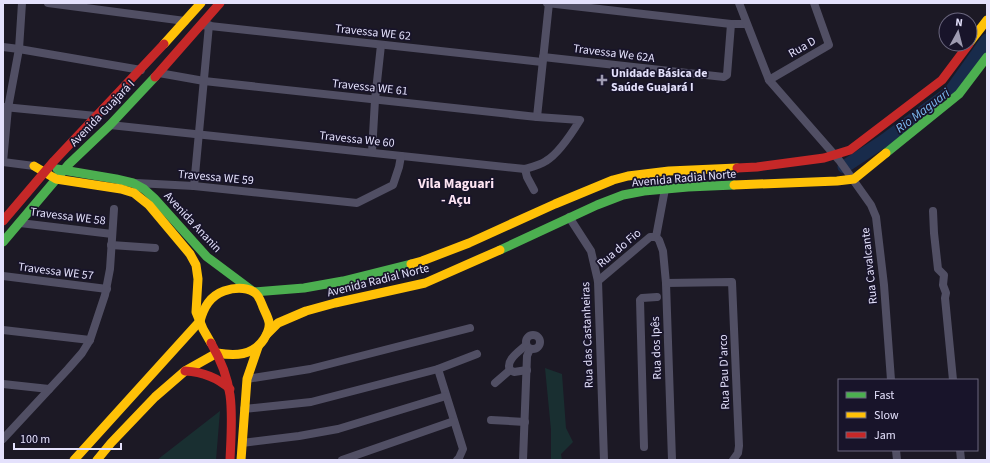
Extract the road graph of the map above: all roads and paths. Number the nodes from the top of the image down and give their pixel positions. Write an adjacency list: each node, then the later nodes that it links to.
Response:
1 (22, 3): 16 (street)
2 (48, 3): 9 (street)
3 (201, 3): 9 (main road, Avenida Guajará I)
4 (220, 3): 12 (main road, Avenida Guajará I)
5 (548, 3): 10 (street); 19 (street)
6 (739, 3): 11 (street, Rua Cavalcante)
7 (814, 3): 22 (street, Rua D)
8 (987, 20): 13 (main road, Avenida Radial Norte)
9 (185, 21): 20 (main road, Avenida Guajará I)
10 (731, 24): 11 (street); 19 (street, Travessa We 62A)
11 (746, 24): 22 (street, Rua Cavalcante)
12 (205, 25): 14 (street, Travessa WE 62); 21 (main road, Avenida Guajará I); 23 (street)
13 (978, 32)
14 (381, 45): 19 (street, Travessa WE 62); 24 (street)
15 (3, 47): 16 (street)
16 (19, 49): 20 (street); 25 (street)
17 (962, 52): 33 (main road, Avenida Radial Norte)
18 (987, 57): 39 (main road)
19 (542, 59): 27 (street)
20 (142, 70): 26 (main road, Avenida Guajará I)
21 (159, 73): 23 (street, Travessa WE 61); 29 (main road, Avenida Guajará I)
22 (769, 80): 33 (street, Rua Cavalcante)
23 (204, 81): 24 (street, Travessa WE 61); 30 (street)
24 (375, 100): 27 (street, Travessa WE 61); 31 (street)
25 (6, 107): 26 (street); 34 (street)
26 (96, 116): 37 (main road, Avenida Guajará I)
27 (537, 117): 28 (street, Travessa WE 61)
28 (580, 120): 36 (street, Travessa We 60)
29 (110, 125): 30 (street, Travessa We 60); 38 (main road, Avenida Guajará I)
30 (198, 134): 31 (street, Travessa We 60); 42 (street)
31 (372, 152): 32 (street, Travessa We 60)
32 (401, 156): 36 (street, Travessa We 60); 42 (street, Travessa WE 59)
33 (836, 157): 39 (street, Rua Cavalcante); 59 (main road, Avenida Radial Norte)
34 (3, 162): 35 (street)
35 (34, 166): 37 (main road, Avenida Ananin)
36 (525, 169): 44 (street)
37 (46, 170): 38 (main road, Travessa WE 59); 40 (main road, Avenida Ananin); 48 (main road, Avenida Guajará I)
38 (63, 171): 40 (main road, Avenida Guajará I); 41 (main road, Travessa WE 59)
39 (851, 175): 43 (main road, Avenida Radial Norte); 74 (street, Rua Cavalcante)
40 (56, 179): 49 (main road, Avenida Guajará I); 61 (main road, Avenida Ananin)
41 (133, 183): 42 (street, Travessa WE 59); 59 (main road, Avenida Ananin)
42 (194, 186)
43 (666, 189): 47 (main road, Avenida Radial Norte); 51 (street)
44 (534, 190)
45 (114, 209): 50 (street)
46 (934, 211): 75 (street)
47 (569, 217): 56 (street, Rua das Castanheiras); 64 (main road, Avenida Radial Norte)
48 (3, 221)
49 (20, 223): 50 (street, Travessa WE 58); 52 (main road, Avenida Guajará I)
50 (112, 234): 53 (street)
51 (656, 237): 56 (street, Rua do Fio); 57 (street, Rua dos Ipês)
52 (3, 242)
53 (111, 245): 54 (street); 58 (street)
54 (155, 248)
55 (3, 276): 58 (street, Travessa WE 57)
56 (598, 281): 95 (street, Rua das Castanheiras)
57 (666, 283): 96 (street, Rua dos Ipês); 97 (street, Rua Pau D'arco)
58 (107, 289): 65 (street)
59 (257, 295): 61 (main road); 64 (main road)
60 (657, 297): 87 (street)
61 (202, 325): 67 (main road); 88 (main road)
62 (470, 328): 73 (street)
63 (3, 330): 65 (street)
64 (267, 334): 66 (main road)
65 (90, 340): 78 (street)
66 (258, 347): 67 (main road); 73 (main road)
67 (216, 351): 72 (main road); 79 (main road)
68 (476, 354): 69 (street)
69 (438, 369): 80 (street); 81 (street)
70 (510, 370): 71 (street); 71 (street); 76 (street)
71 (527, 370): 84 (street)
72 (185, 371): 79 (main road); 89 (main road)
73 (247, 379): 81 (main road)
74 (891, 379)
75 (953, 379)
76 (495, 383)
77 (3, 384): 78 (street)
78 (49, 389): 85 (street)
79 (230, 389): 90 (main road)
80 (446, 396): 82 (street); 86 (street)
81 (244, 409): 86 (main road)
82 (454, 420): 92 (street); 93 (street)
83 (491, 420): 84 (street)
84 (525, 422): 94 (street)
85 (4, 437)
86 (242, 443): 91 (main road)
87 (644, 447)
88 (74, 460)
89 (98, 460)
90 (230, 460)
91 (241, 460)
92 (342, 460)
93 (457, 460)
94 (523, 460)
95 (604, 460)
96 (672, 460)
97 (733, 460)

